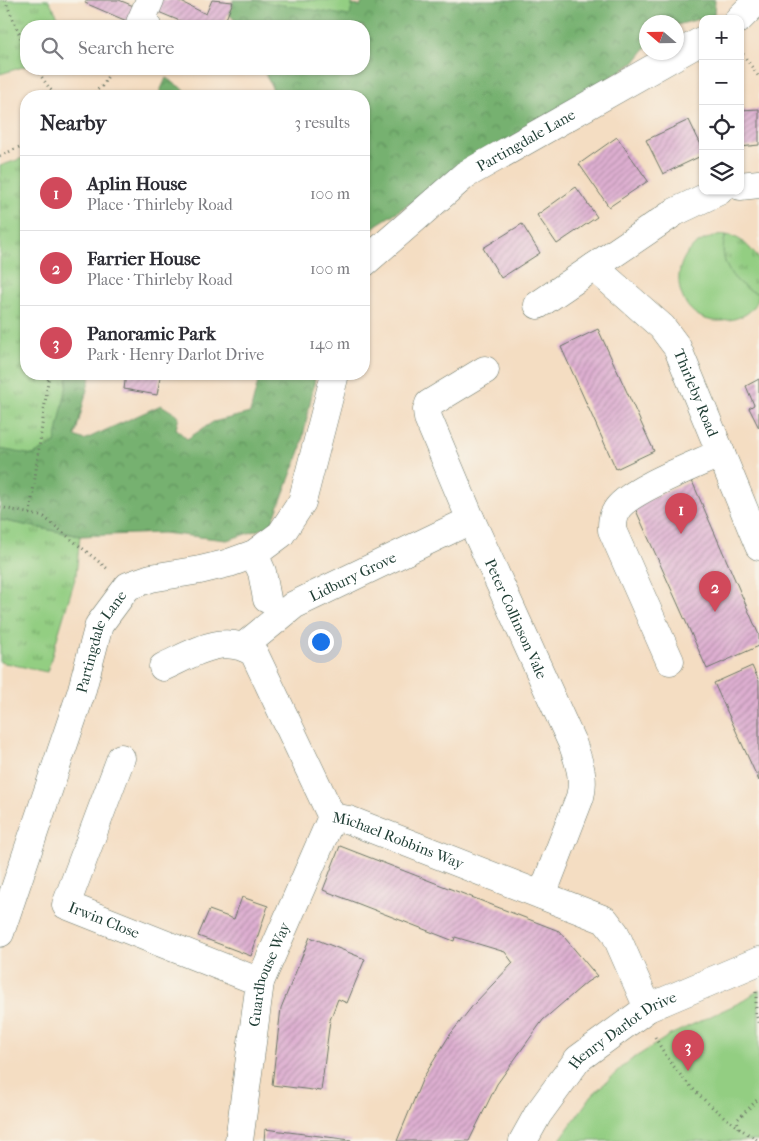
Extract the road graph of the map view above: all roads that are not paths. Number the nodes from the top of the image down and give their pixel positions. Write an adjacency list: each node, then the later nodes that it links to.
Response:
1 (150, 0): 4 (street)
2 (758, 0): 3 (street)
3 (743, 15)
4 (141, 20)
5 (699, 42): 9 (street, Partingdale Lane)
6 (759, 184): 7 (street)
7 (744, 186)
8 (711, 195): 10 (street)
9 (370, 258)
10 (594, 267): 11 (street); 14 (street, Thirleby Road)
11 (538, 305)
12 (485, 370): 15 (street, Peter Collinson Vale)
13 (333, 380): 17 (street, Partingdale Lane)
14 (721, 453): 16 (street, Thirleby Road); 20 (street)
15 (471, 520): 19 (street, Lidbury Grove); 24 (street, Peter Collinson Vale)
16 (759, 546)
17 (254, 554): 18 (street); 25 (street, Partingdale Lane)
18 (267, 599)
19 (244, 646): 21 (street); 23 (street, Michael Robbins Way)
20 (670, 661)
21 (162, 667)
22 (121, 758): 27 (street, Irwin Close)
23 (332, 817): 24 (street, Michael Robbins Way); 27 (street, Guardhouse Way)
24 (542, 896): 28 (street, Michael Robbins Way)
25 (0, 932)
26 (759, 961): 28 (street, Henry Darlot Drive)
27 (260, 982): 29 (street, Guardhouse Way)
28 (650, 1020): 30 (street, Henry Darlot Drive)
29 (239, 1141)
30 (523, 1141)

